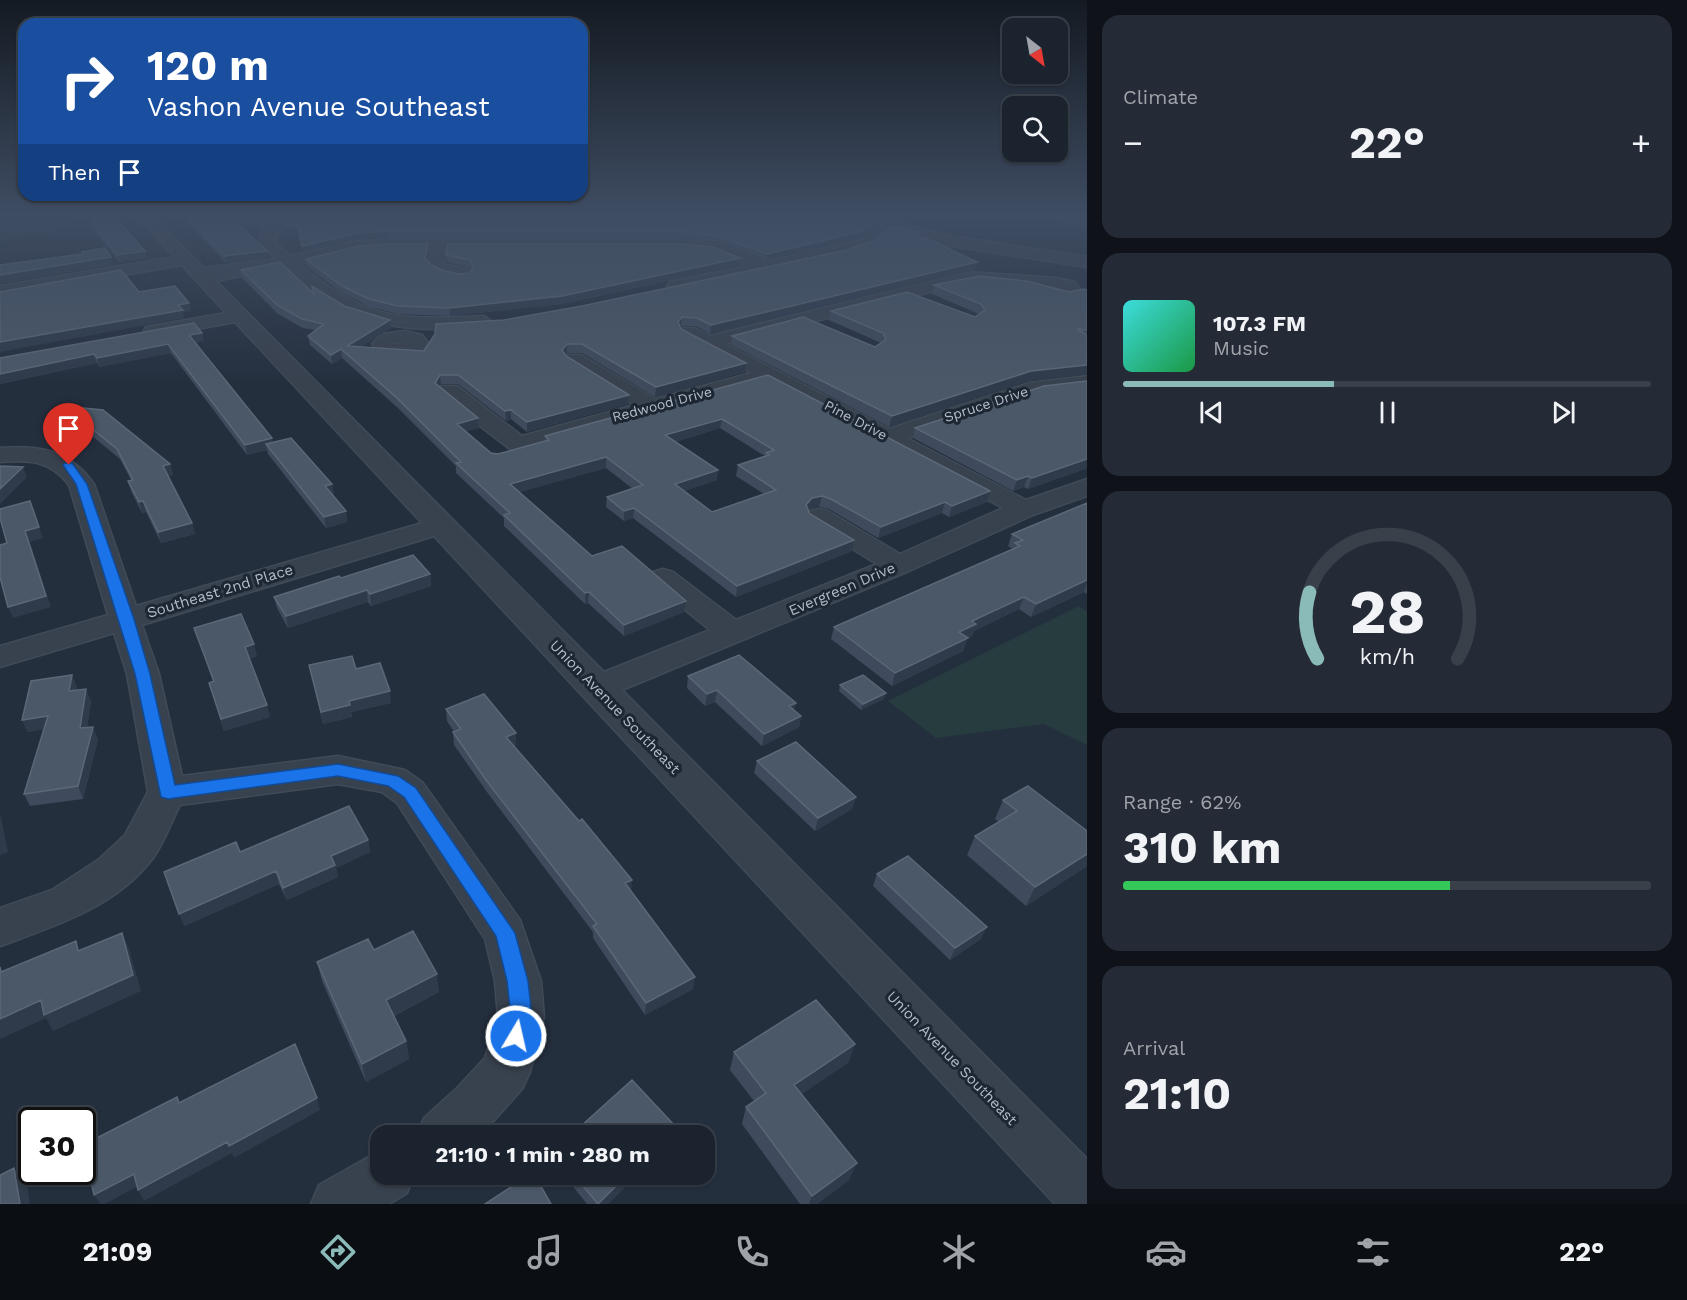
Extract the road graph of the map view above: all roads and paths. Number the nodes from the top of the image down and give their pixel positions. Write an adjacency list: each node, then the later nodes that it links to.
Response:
1 (184, 272): 9 (street)
2 (197, 272): 12 (street, Union Avenue Southeast)
3 (301, 272): 15 (street)
4 (456, 272): 6 (street)
5 (740, 272): 8 (street)
6 (464, 273)
7 (1038, 284): 10 (street)
8 (662, 289)
9 (0, 291)
10 (905, 292): 11 (street); 13 (street)
11 (938, 305)
12 (239, 316): 17 (street); 29 (street, Union Avenue Southeast)
13 (804, 318): 16 (street); 20 (street, Pine Drive)
14 (498, 321): 15 (street)
15 (421, 323): 18 (street)
16 (833, 331)
17 (136, 334)
18 (405, 337)
19 (574, 359): 23 (street)
20 (771, 374): 23 (street, Redwood Drive); 24 (street, Pine Drive)
21 (1087, 382): 24 (street, Spruce Drive)
22 (449, 391): 23 (street, Redwood Drive)
23 (652, 407)
24 (886, 437): 27 (street, Pine Drive)
25 (0, 455): 32 (street)
26 (1085, 488): 27 (street, Evergreen Drive)
27 (1024, 509): 30 (street, Evergreen Drive)
28 (819, 517): 30 (street)
29 (440, 526): 32 (street, Southeast 2nd Place); 35 (street, Union Avenue Southeast)
30 (899, 565): 33 (street, Evergreen Drive)
31 (663, 578): 33 (street)
32 (127, 619): 34 (street, Southeast 2nd Place); 36 (street)
33 (734, 634): 35 (street, Evergreen Drive)
34 (0, 657)
35 (596, 688): 40 (street, Union Avenue Southeast)
36 (168, 792): 37 (street); 38 (street)
37 (0, 927)
38 (454, 1125)
39 (370, 1185): 41 (street)
40 (1087, 1198)
41 (338, 1204)

